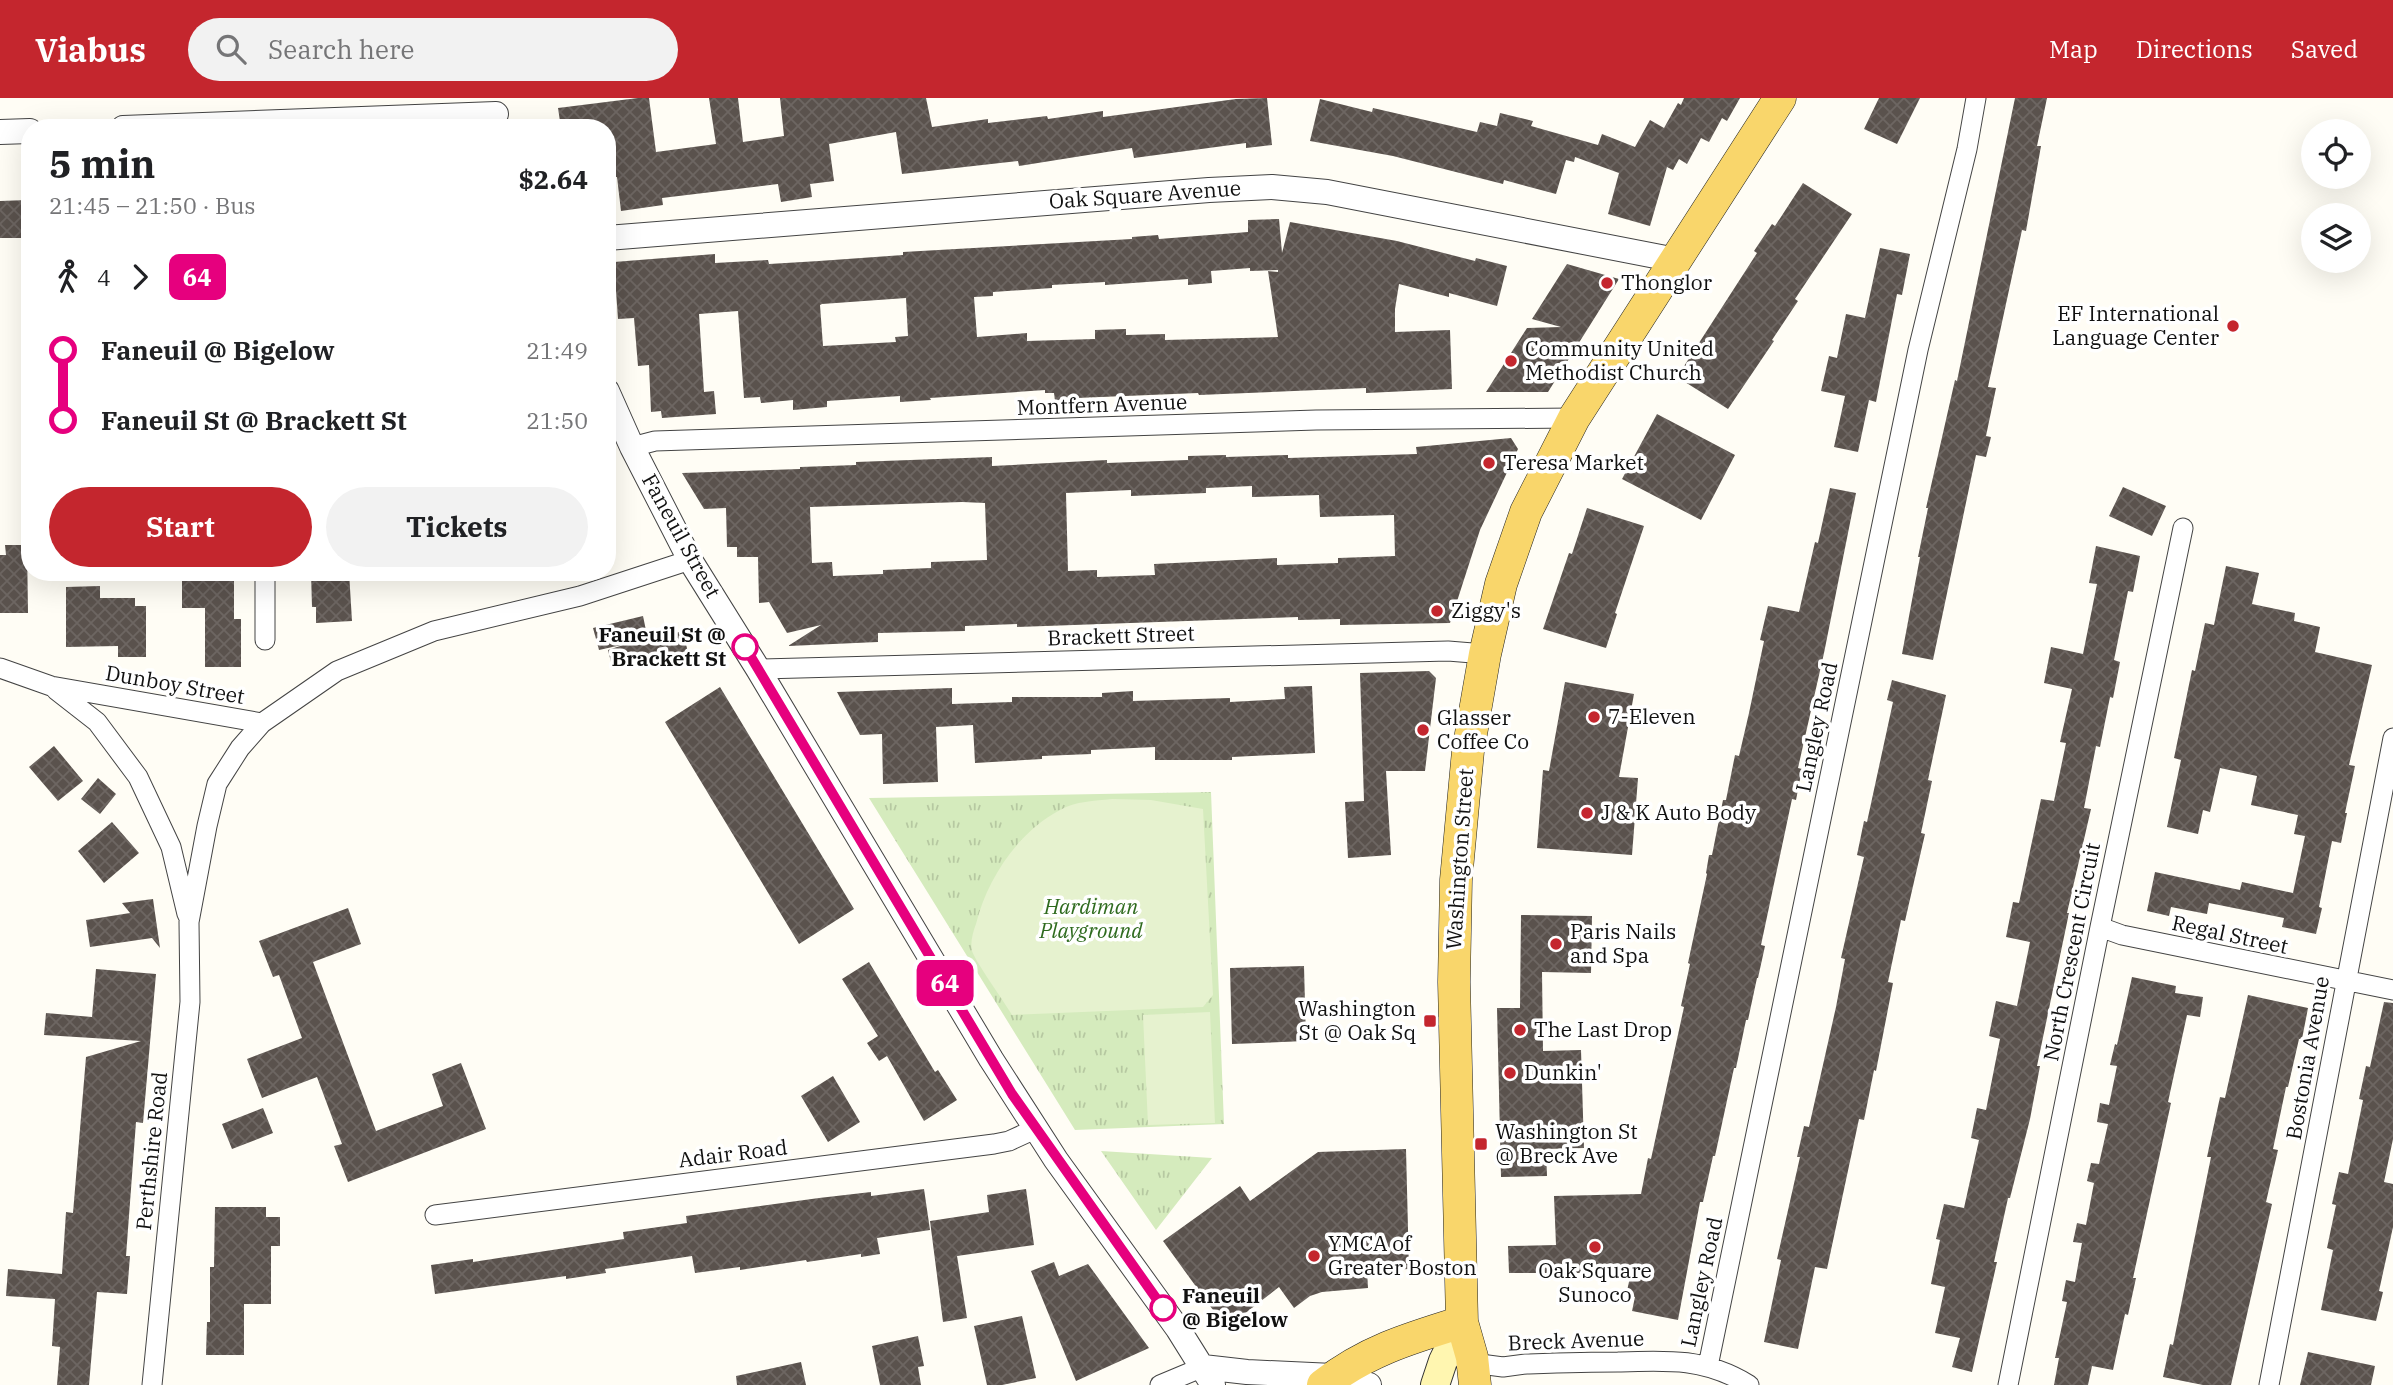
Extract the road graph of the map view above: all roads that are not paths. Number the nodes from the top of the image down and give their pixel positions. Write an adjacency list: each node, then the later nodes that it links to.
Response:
1 (1780, 98): 8 (main road, Washington Street)
2 (1976, 98): 29 (street, Langley Road)
3 (497, 113): 4 (street)
4 (378, 119)
5 (21, 131): 6 (street)
6 (0, 132)
7 (616, 237): 8 (street, Oak Square Avenue)
8 (1676, 260): 10 (main road, Washington Street)
9 (616, 411): 11 (street, Faneuil Street)
10 (1574, 418): 11 (street, Montfern Avenue); 16 (main road, Washington Street)
11 (632, 447): 13 (street, Faneuil Street)
12 (2183, 528): 23 (street, North Crescent Circuit)
13 (690, 560): 18 (street, Faneuil Street); 20 (street, Dunboy Street)
14 (265, 581): 15 (street)
15 (265, 640)
16 (1485, 654): 18 (street, Brackett Street); 28 (main road, Washington Street)
17 (0, 668): 19 (street, Dunboy Street)
18 (758, 669): 26 (street, Faneuil Street)
19 (51, 686): 20 (street, Dunboy Street); 22 (street, Perthshire Road)
20 (262, 723): 22 (street, Perthshire Road)
21 (2393, 738): 24 (street, Bostonia Avenue)
22 (189, 922): 33 (street, Perthshire Road)
23 (2099, 927): 24 (street, Regal Street); 37 (street, North Crescent Circuit)
24 (2344, 981): 25 (street, Regal Street); 38 (street, Bostonia Avenue)
25 (2393, 990)
26 (1035, 1129): 27 (street, Adair Road); 31 (street, Faneuil Street)
27 (435, 1215)
28 (1462, 1322): 30 (main road, Washington Street); 32 (main road)
29 (1708, 1366): 30 (street, Breck Avenue); 36 (street, Breck Avenue)
30 (1457, 1373)
31 (1208, 1376): 32 (street); 34 (street)
32 (1328, 1381): 35 (street)
33 (152, 1385)
34 (1160, 1385)
35 (1369, 1385)
36 (1749, 1385)
37 (2008, 1385)
38 (2269, 1385)

